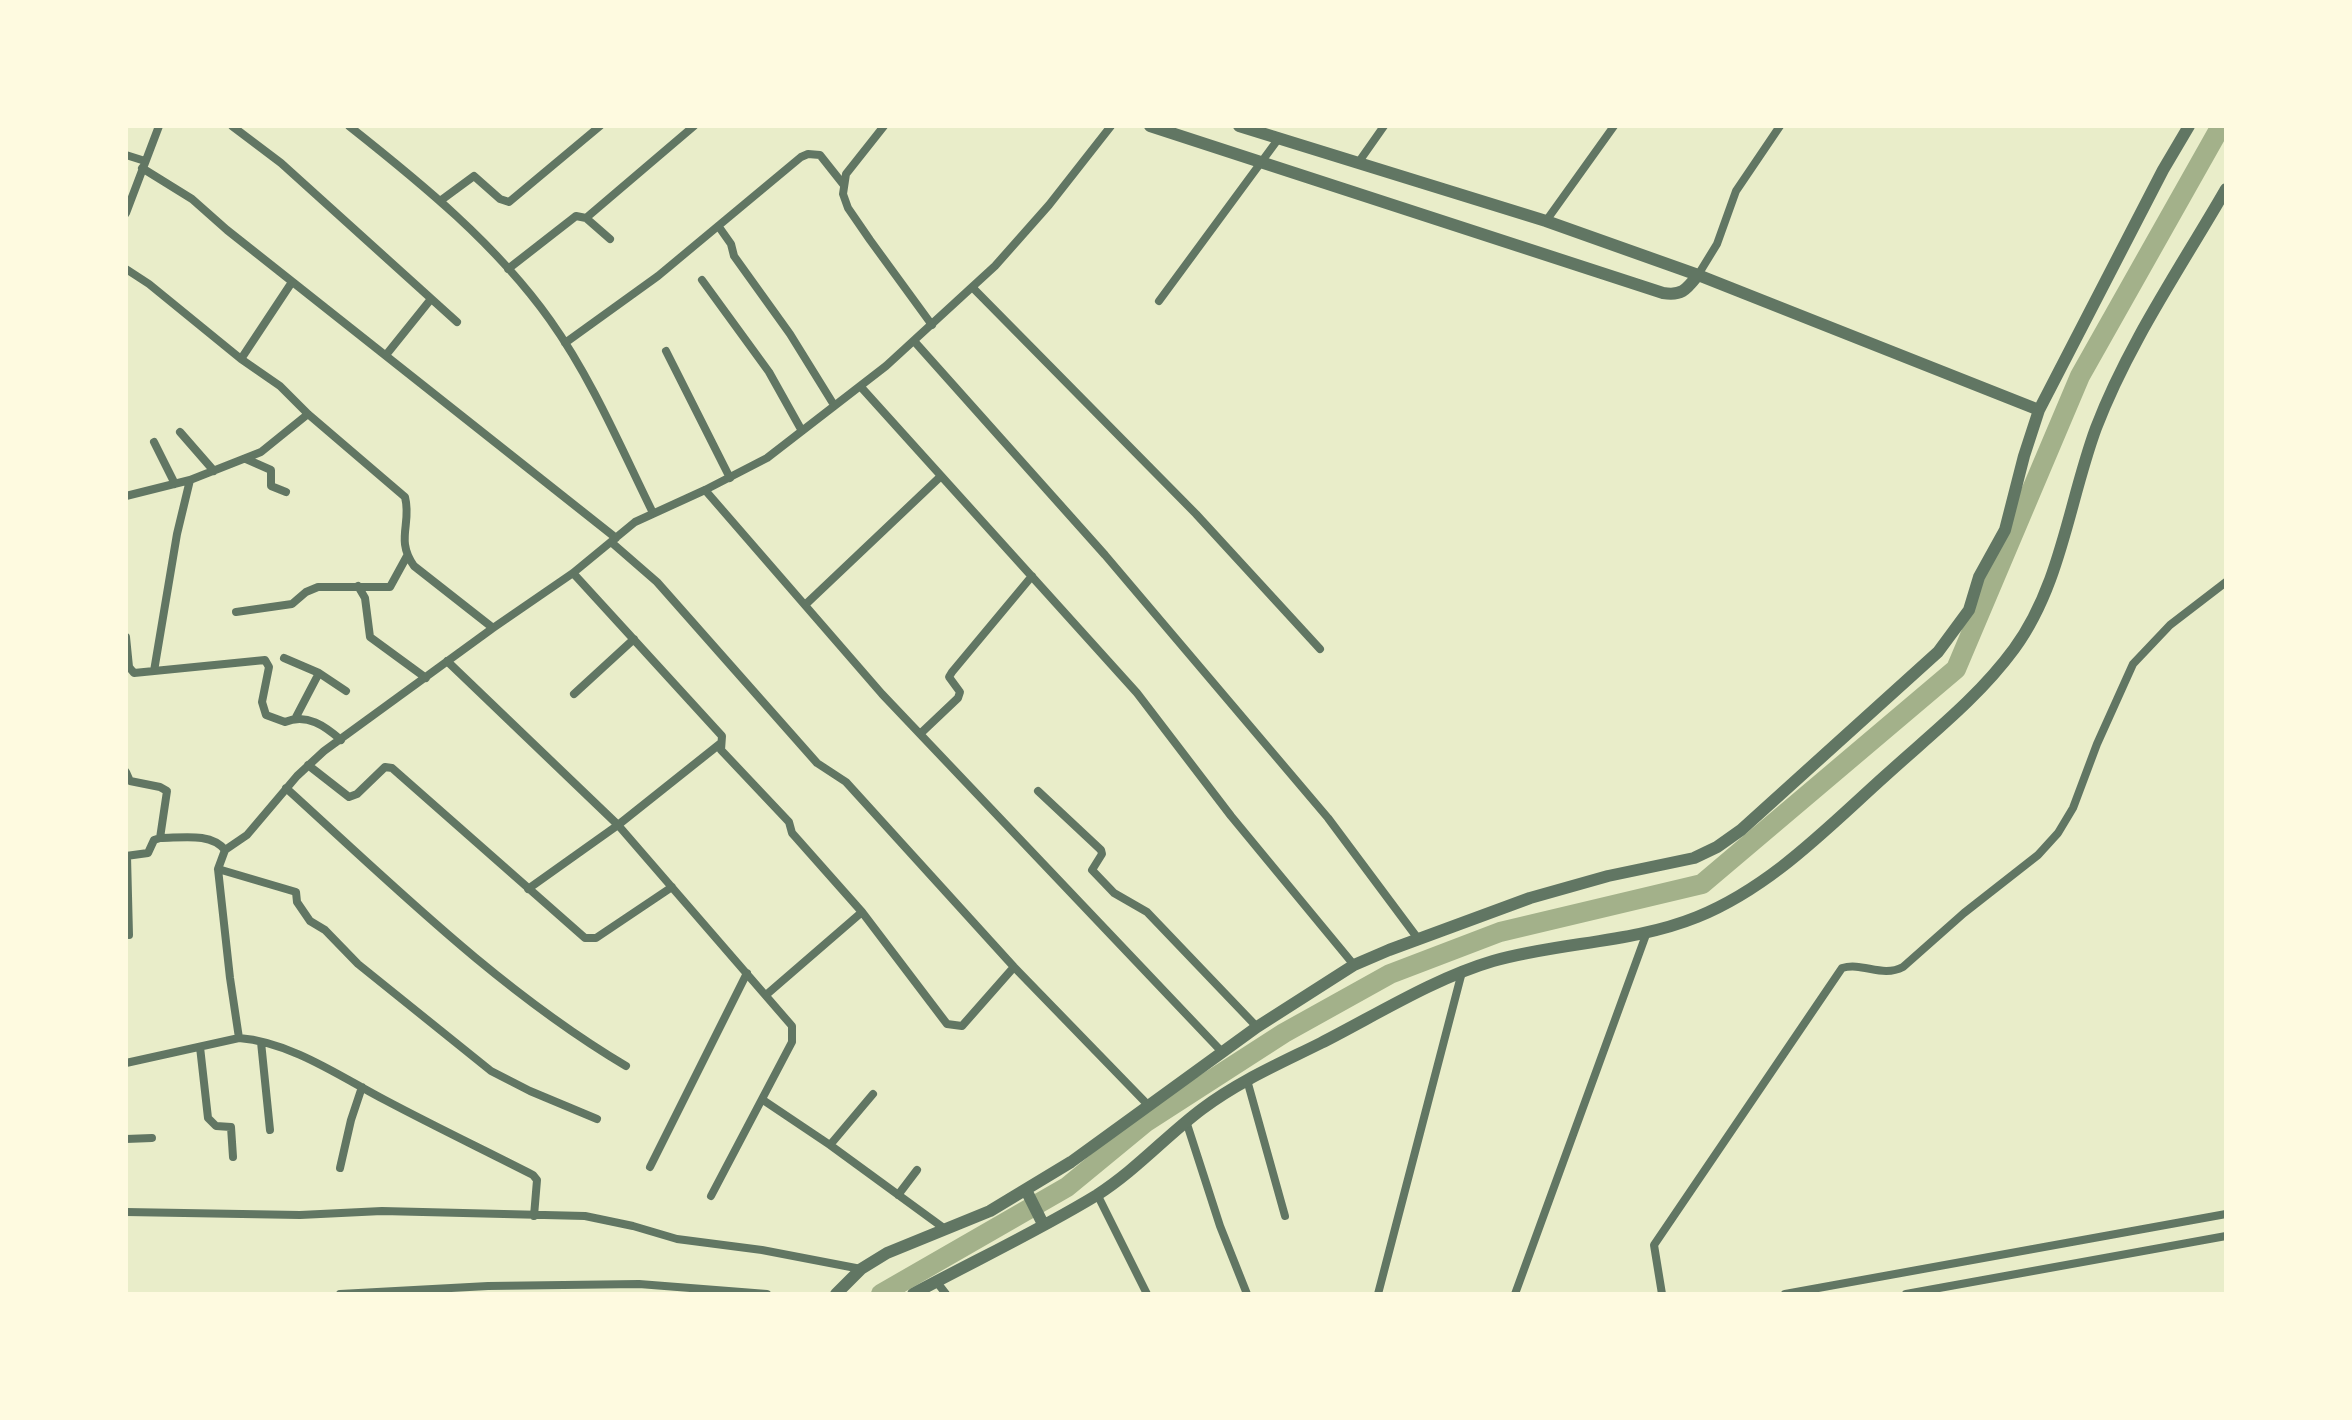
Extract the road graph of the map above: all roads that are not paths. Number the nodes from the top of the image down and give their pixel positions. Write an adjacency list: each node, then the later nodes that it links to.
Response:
1 (159, 126): 18 (street)
2 (232, 126): 33 (street)
3 (349, 126): 21 (street)
4 (600, 126): 21 (street)
5 (694, 126): 23 (street)
6 (884, 126): 19 (street)
7 (1111, 126): 32 (street)
8 (1151, 126): 16 (street)
9 (1239, 126): 14 (street)
10 (1384, 126): 17 (street)
11 (1614, 126): 24 (street)
12 (1780, 126): 29 (street)
13 (2189, 126): 44 (street)
14 (1279, 138): 16 (street); 17 (street)
15 (126, 155): 18 (street)
16 (1261, 162): 29 (street); 34 (street)
17 (1358, 163): 24 (street)
18 (144, 165): 22 (street); 31 (street)
19 (843, 184): 25 (street); 36 (street)
20 (2226, 189): 95 (street)
21 (440, 201): 28 (street)
22 (126, 213)
23 (586, 218): 26 (street); 28 (street)
24 (1546, 221): 29 (street)
25 (719, 227): 38 (street); 43 (street)
26 (610, 239)
27 (126, 269): 41 (street)
28 (508, 269): 38 (street)
29 (1698, 275): 44 (street)
30 (702, 280): 46 (street)
31 (292, 282): 40 (street); 41 (street)
32 (973, 288): 36 (street); 70 (street)
33 (431, 299): 35 (street); 40 (street)
34 (1159, 301)
35 (457, 322)
36 (932, 325): 37 (street)
37 (914, 341): 42 (street); 97 (street)
38 (565, 343): 58 (street)
39 (666, 351): 52 (street)
40 (386, 355): 59 (street)
41 (241, 359): 45 (street)
42 (860, 386): 43 (street); 51 (street)
43 (834, 405): 46 (street)
44 (2039, 410): 97 (street)
45 (308, 414): 49 (street); 60 (street)
46 (802, 431): 52 (street)
47 (180, 432): 50 (street)
48 (154, 442): 54 (street)
49 (245, 459): 50 (street); 56 (street)
50 (214, 471): 53 (street)
51 (940, 477): 62 (street); 65 (street)
52 (730, 478): 55 (street)
53 (190, 480): 54 (street); 73 (street)
54 (175, 484): 57 (street)
55 (705, 490): 58 (street); 65 (street)
56 (286, 492)
57 (126, 496)
58 (653, 513): 59 (street)
59 (614, 540): 61 (street); 99 (street)
60 (407, 556): 64 (street); 67 (street)
61 (573, 573): 67 (street); 69 (street)
62 (1032, 576): 80 (street); 98 (street)
63 (2226, 582): 149 (street)
64 (357, 586): 66 (street); 76 (street)
65 (805, 605): 80 (street)
66 (236, 612)
67 (493, 628): 72 (street)
68 (126, 637): 74 (street)
69 (634, 639): 78 (street); 82 (street)
70 (1320, 649)
71 (284, 658): 75 (street)
72 (447, 661): 76 (street); 87 (street)
73 (154, 671): 74 (street); 79 (street)
74 (128, 672)
75 (319, 673): 77 (street); 79 (street)
76 (426, 678): 81 (street)
77 (346, 691)
78 (574, 694)
79 (296, 717): 81 (street)
80 (920, 734): 107 (street)
81 (341, 740): 83 (street)
82 (721, 743): 87 (street); 94 (street)
83 (308, 765): 85 (street); 93 (street)
84 (126, 772): 88 (street)
85 (286, 788): 89 (street); 109 (street)
86 (1038, 791): 103 (street)
87 (618, 825): 92 (street); 93 (street)
88 (160, 838): 89 (street); 90 (street)
89 (225, 850): 91 (street)
90 (126, 856): 96 (street)
91 (218, 869): 104 (street); 115 (street)
92 (672, 887): 93 (street); 101 (street)
93 (528, 889)
94 (862, 912): 99 (street); 102 (street)
95 (1647, 932): 100 (street); 148 (street)
96 (129, 935)
97 (1419, 940): 98 (street)
98 (1354, 965): 103 (street)
99 (1014, 967): 114 (street)
100 (1462, 972): 110 (street); 147 (street)
101 (747, 973): 102 (street); 122 (street)
102 (766, 995): 113 (street)
103 (1257, 1027): 107 (street)
104 (239, 1038): 105 (street); 106 (street)
105 (261, 1042): 111 (street); 117 (street)
106 (200, 1047): 108 (street); 121 (street)
107 (1223, 1053): 114 (street)
108 (126, 1063)
109 (626, 1066)
110 (1247, 1080): 116 (street); 132 (street)
111 (362, 1087): 123 (street); 131 (street)
112 (873, 1094): 120 (street)
113 (763, 1100): 120 (street); 128 (street)
114 (1148, 1105): 127 (street)
115 (597, 1119)
116 (1186, 1121): 125 (street); 146 (street)
117 (270, 1130)
118 (152, 1138): 119 (street)
119 (126, 1139)
120 (830, 1145): 126 (street)
121 (233, 1157)
122 (650, 1167)
123 (340, 1168)
124 (917, 1170): 126 (street)
125 (1097, 1194): 133 (street); 145 (street)
126 (898, 1195): 134 (street)
127 (1028, 1195): 133 (street); 134 (street)
128 (711, 1196)
129 (126, 1212): 131 (street)
130 (2226, 1214): 150 (street)
131 (534, 1216): 136 (street)
132 (1285, 1216)
133 (1042, 1220): 137 (street)
134 (945, 1229): 136 (street)
135 (2226, 1236): 151 (street)
136 (861, 1269): 140 (street)
137 (936, 1281): 143 (street); 144 (street)
138 (614, 1289): 139 (street); 142 (street)
139 (518, 1290): 141 (street)
140 (844, 1291)
141 (340, 1294)
142 (767, 1294)
143 (913, 1294)
144 (946, 1294)
145 (1147, 1294)
146 (1247, 1294)
147 (1378, 1294)
148 (1515, 1294)
149 (1662, 1294)
150 (1785, 1294)
151 (1906, 1294)

